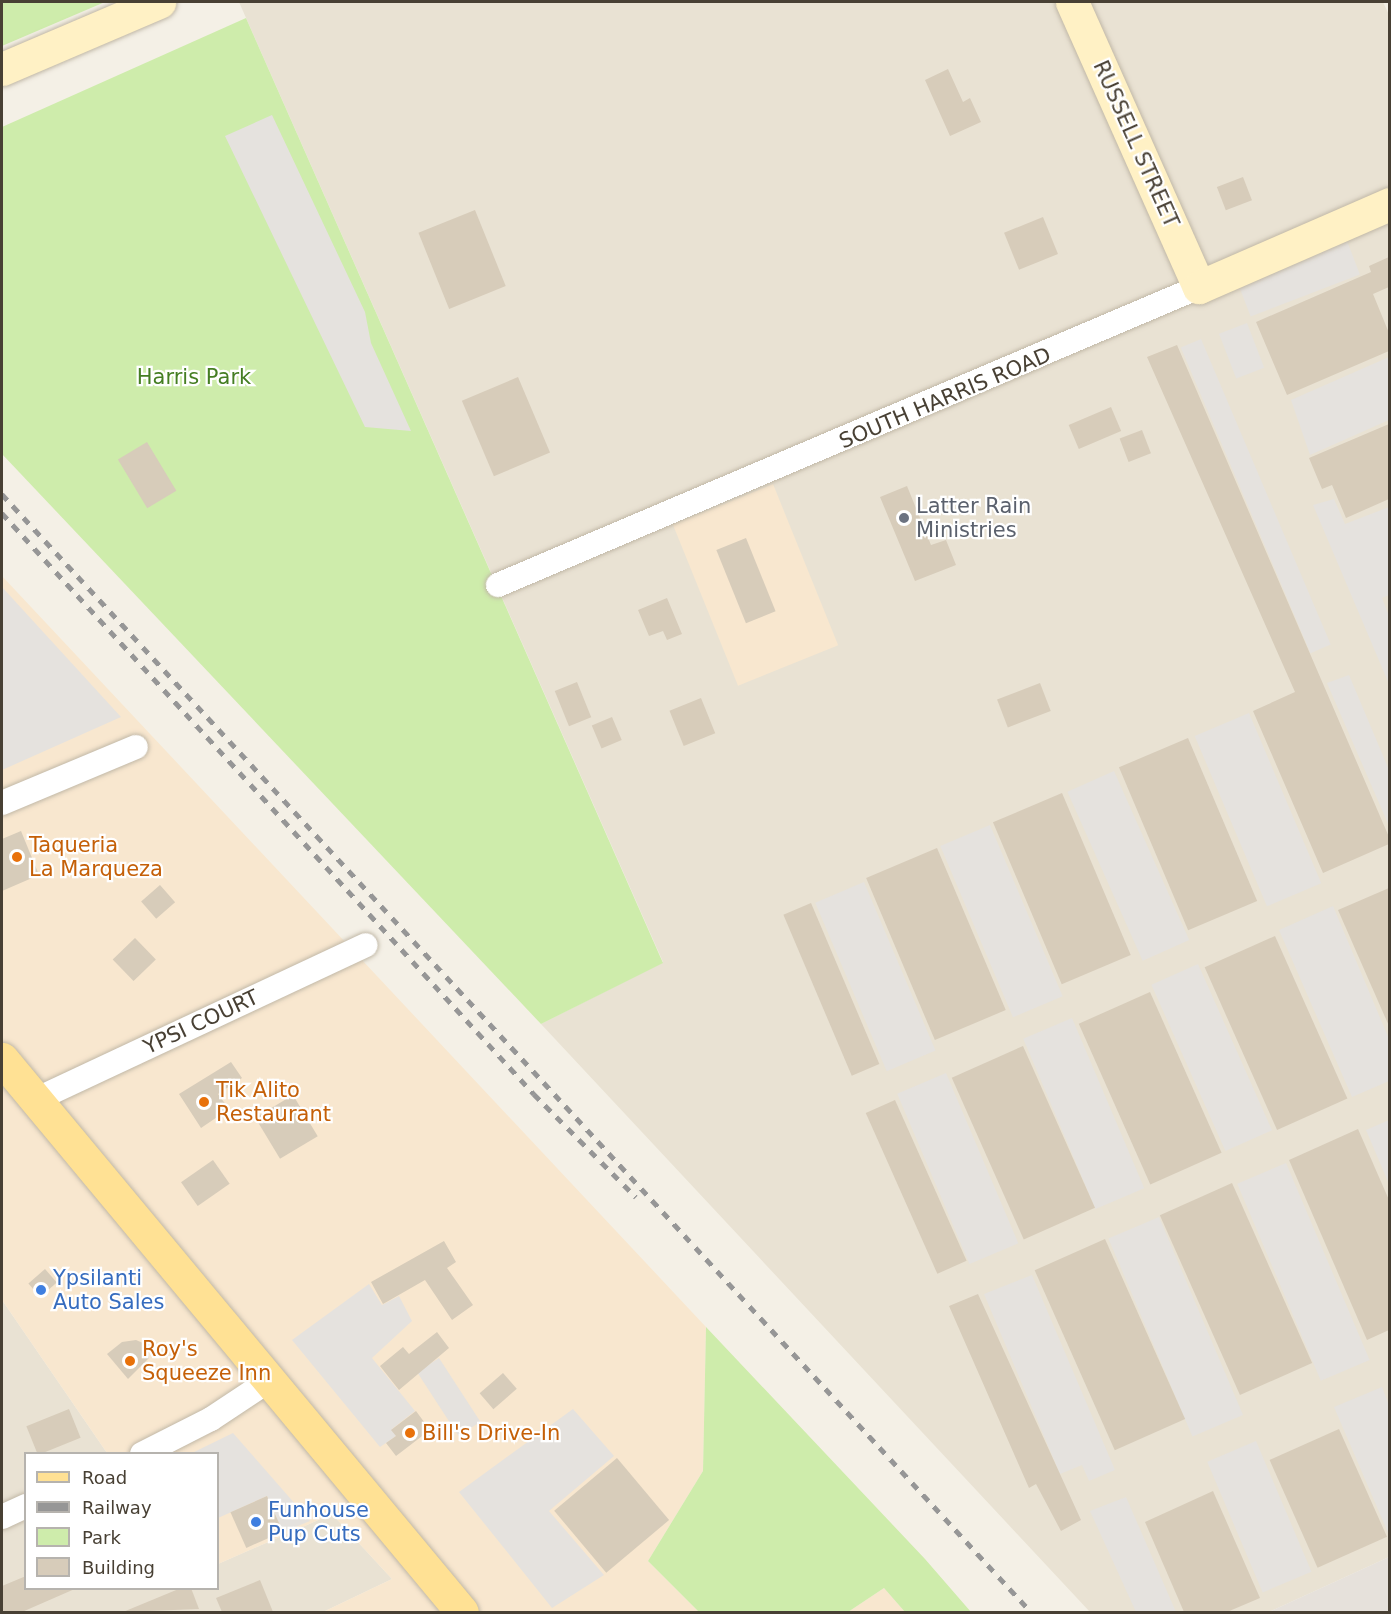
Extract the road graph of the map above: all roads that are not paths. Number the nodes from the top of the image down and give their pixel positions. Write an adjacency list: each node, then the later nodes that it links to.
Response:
1 (159, 2): 3 (street)
2 (1072, 2): 5 (street, RUSSELL STREET)
3 (2, 69)
4 (1389, 204): 5 (street, SOUTH HARRIS ROAD)
5 (1199, 287): 6 (street, SOUTH HARRIS ROAD)
6 (498, 585)
7 (136, 747): 8 (street)
8 (2, 803)
9 (366, 945): 11 (street, YPSI COURT)
10 (2, 1059): 11 (main road)
11 (35, 1100): 12 (main road)
12 (270, 1380): 13 (street); 16 (main road)
13 (146, 1452)
14 (24, 1507): 15 (street)
15 (2, 1517)
16 (462, 1612)

